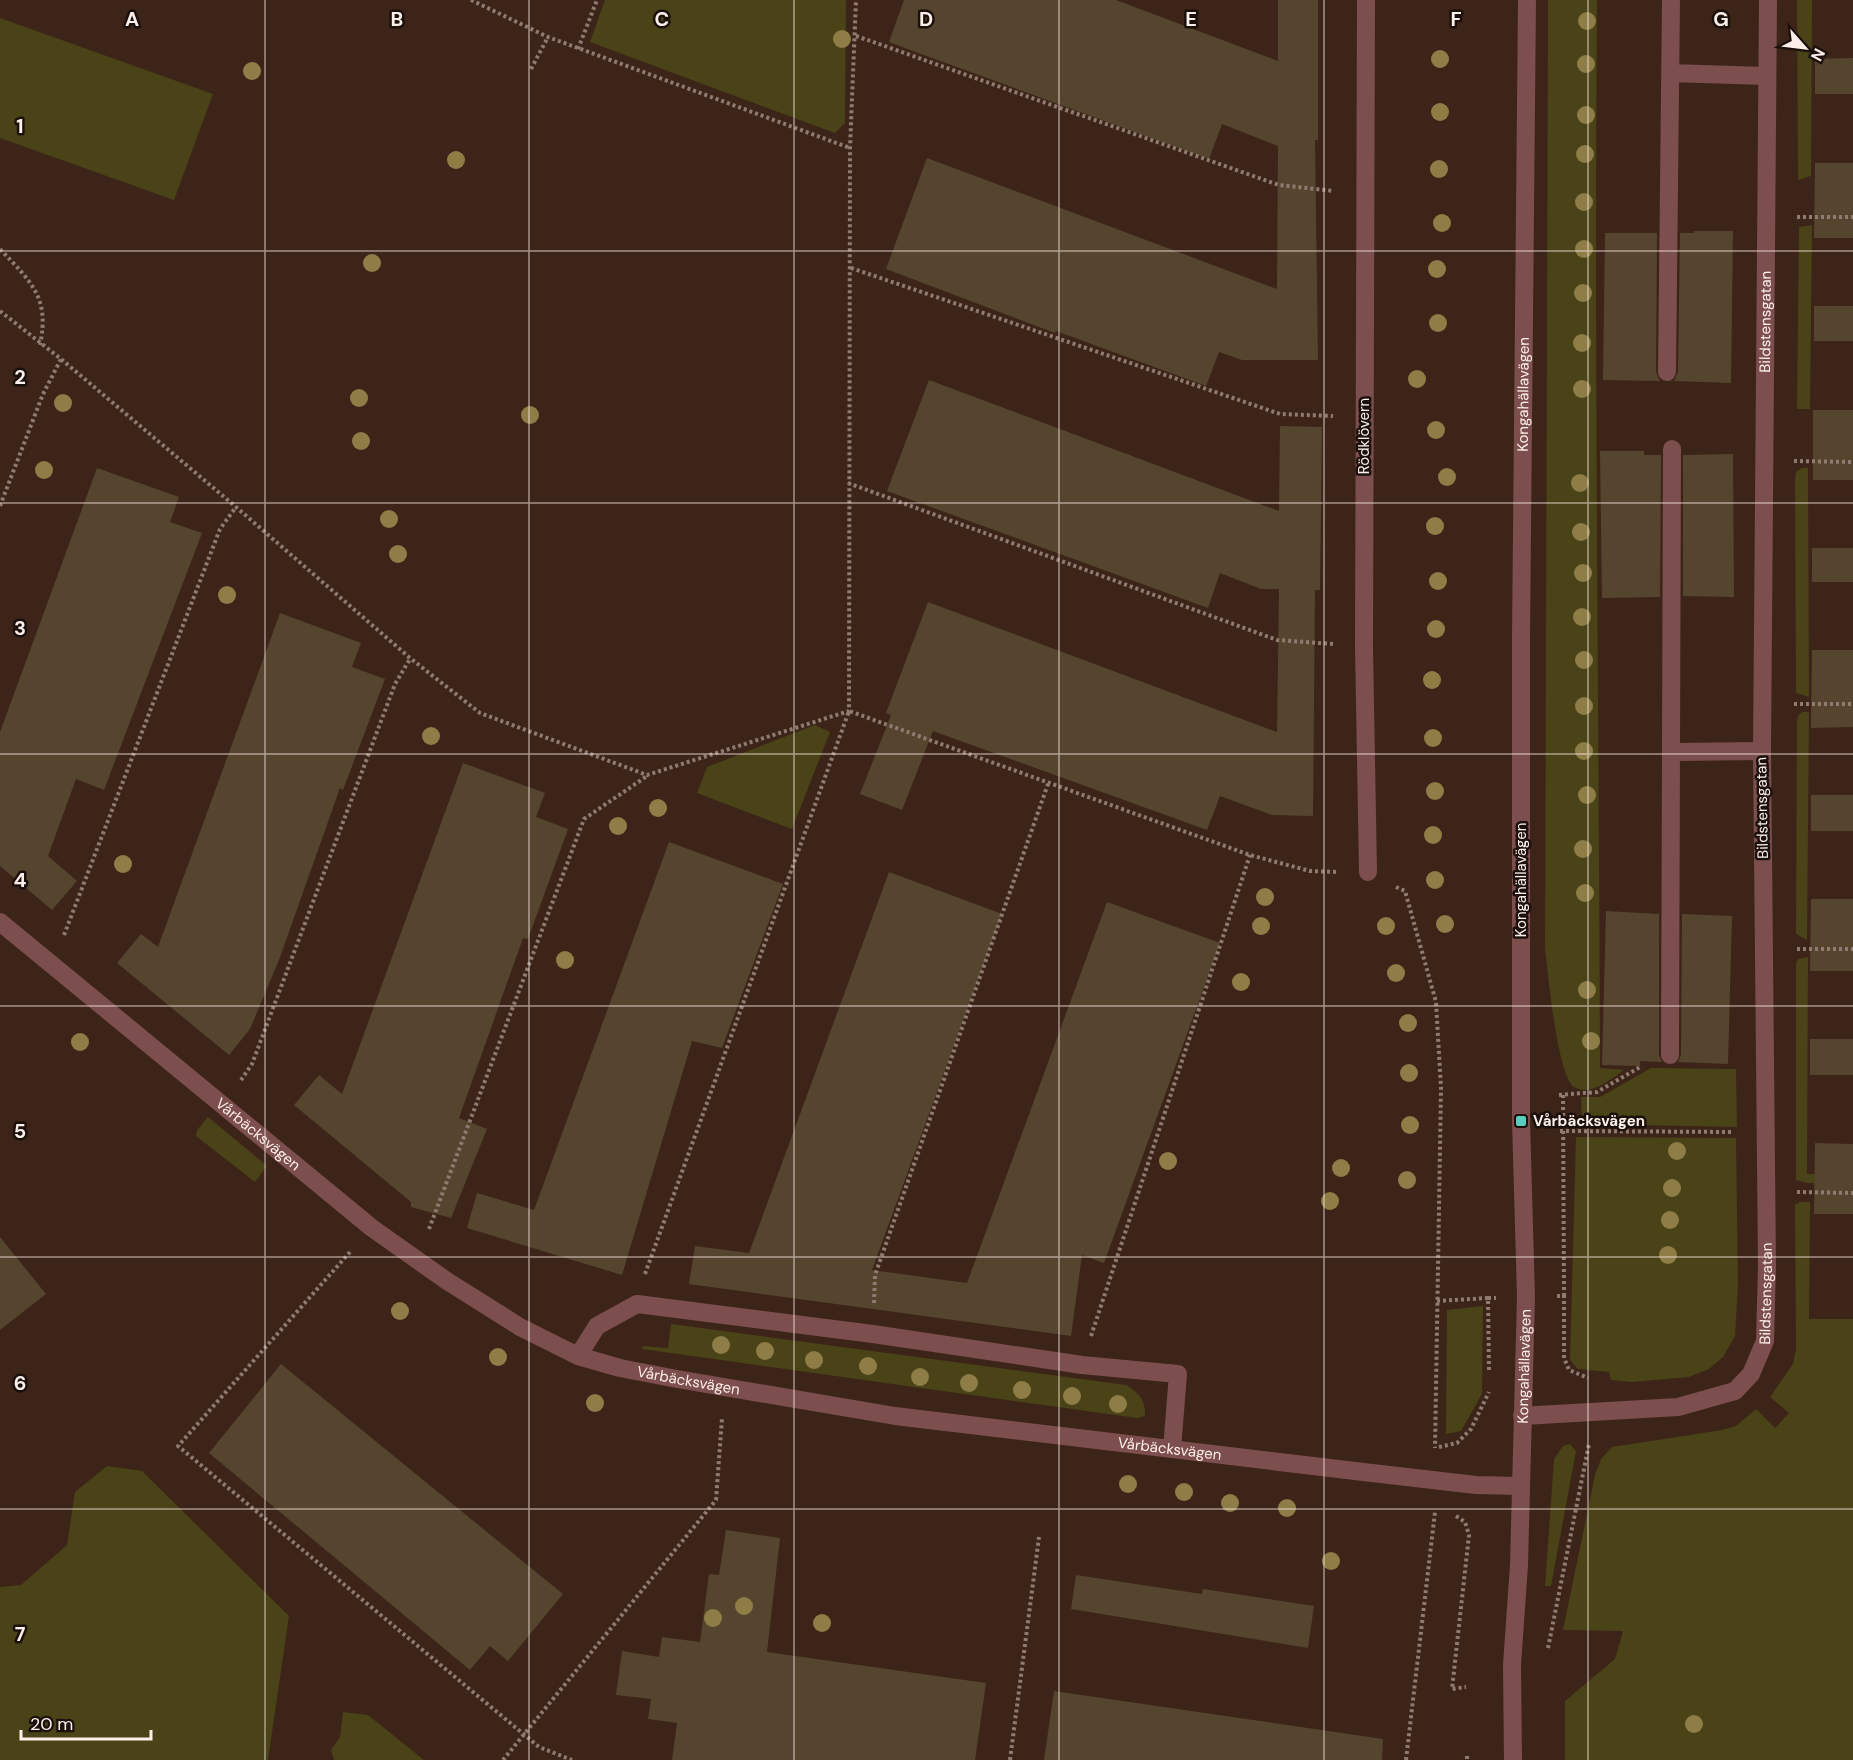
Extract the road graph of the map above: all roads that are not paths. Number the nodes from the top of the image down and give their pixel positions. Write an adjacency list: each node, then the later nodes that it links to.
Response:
1 (1366, 0): 11 (street, Rödklövern)
2 (1527, 0): 15 (street, Kongahällavägen)
3 (1671, 0): 5 (street)
4 (1768, 0): 6 (street, Bildstensgatan)
5 (1671, 73): 6 (street); 7 (street)
6 (1766, 76): 9 (street, Bildstensgatan)
7 (1667, 372)
8 (1672, 449): 10 (street)
9 (1762, 751): 10 (street); 15 (street, Bildstensgatan)
10 (1672, 752): 13 (street)
11 (1368, 872)
12 (0, 922): 14 (street, Vårbäcksvägen)
13 (1670, 1055)
14 (578, 1356): 16 (street, Vårbäcksvägen); 16 (street)
15 (1522, 1416): 17 (street, Kongahällavägen)
16 (1172, 1449): 17 (street, Vårbäcksvägen)
17 (1520, 1486): 18 (street, Kongahällavägen)
18 (1513, 1760)

